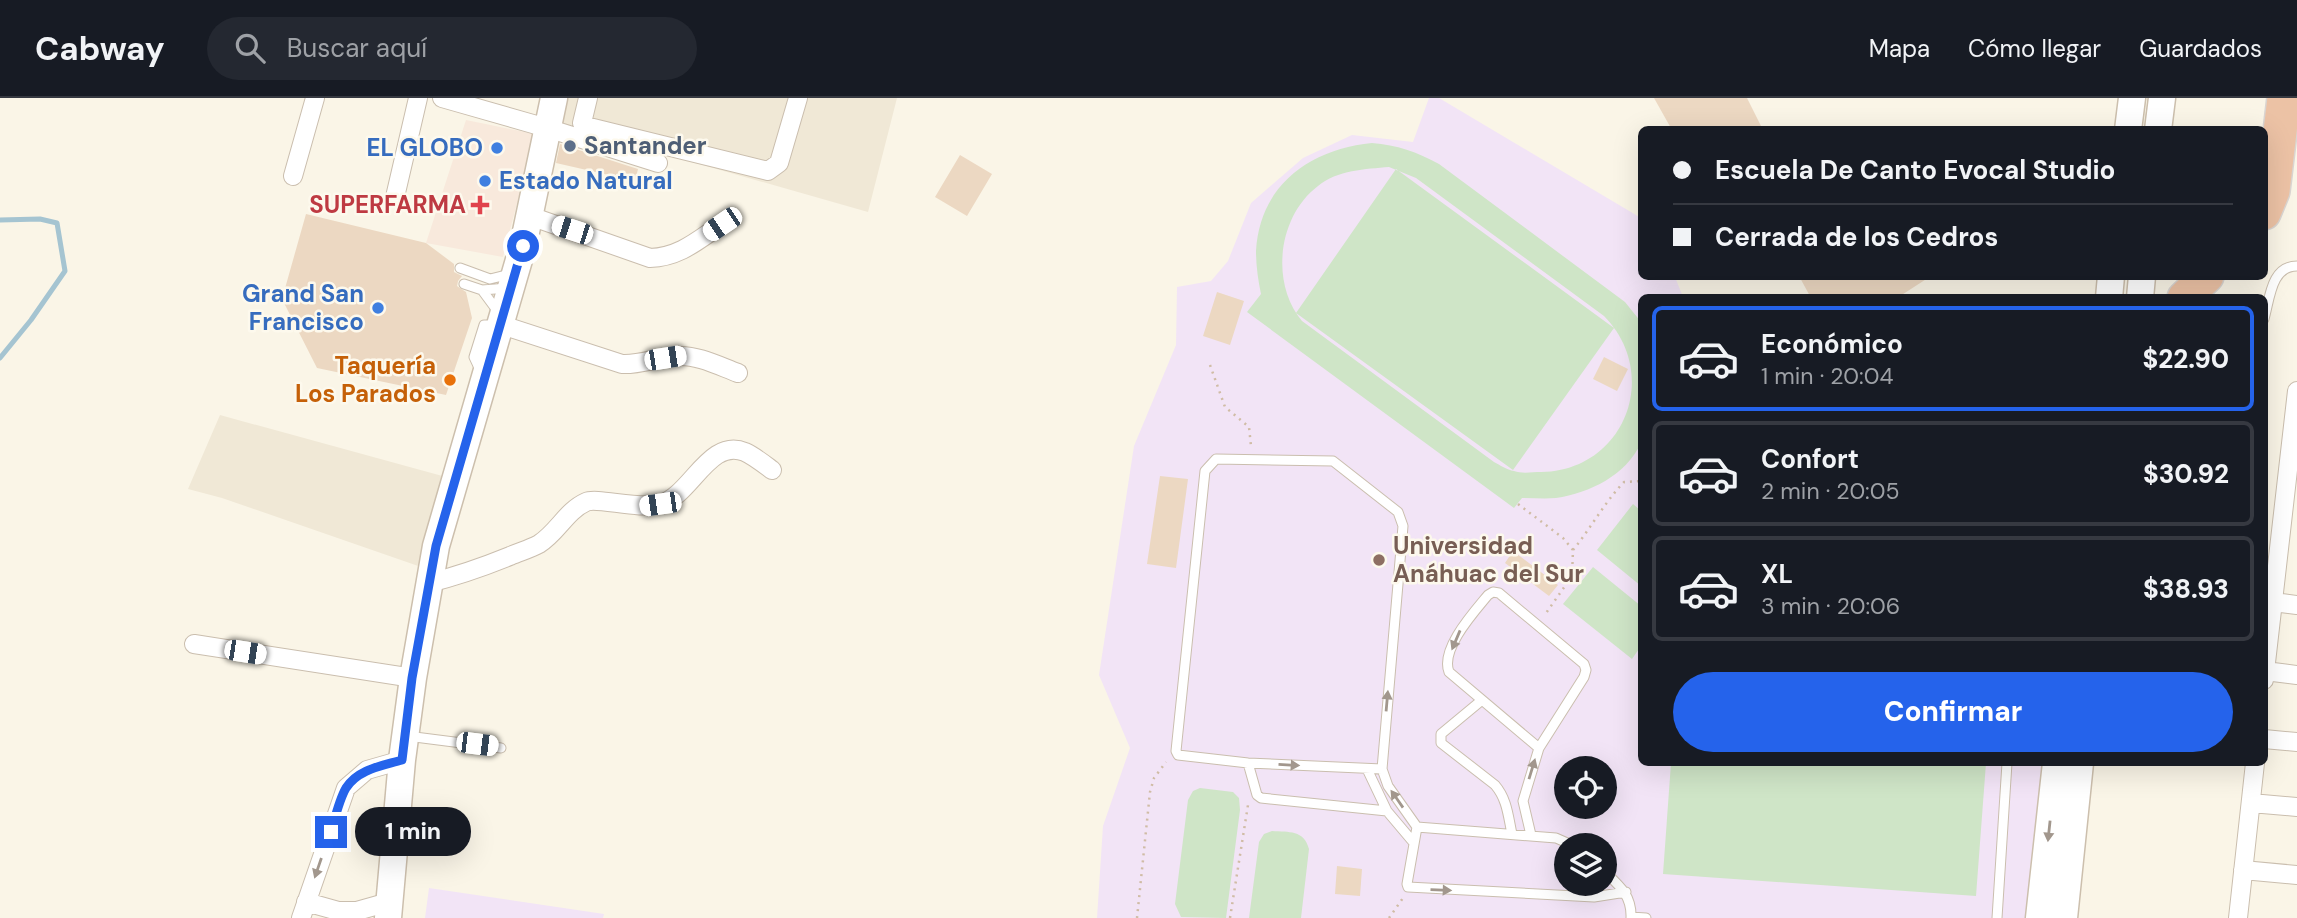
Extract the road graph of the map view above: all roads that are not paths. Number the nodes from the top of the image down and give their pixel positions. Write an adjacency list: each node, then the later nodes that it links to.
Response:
1 (316, 98): 16 (street)
2 (418, 98): 17 (street)
3 (443, 98): 14 (street)
4 (554, 98): 14 (main road)
5 (588, 98): 6 (street)
6 (798, 98)
7 (2132, 98): 11 (main road)
8 (2162, 98): 12 (main road)
9 (2265, 98): 13 (highway)
10 (2284, 98): 18 (highway)
11 (2128, 126)
12 (2158, 126)
13 (2262, 126)
14 (547, 128): 15 (street); 19 (main road)
15 (658, 163)
16 (293, 176)
17 (395, 197)
18 (2268, 203)
19 (530, 216): 20 (street); 23 (main road)
20 (722, 224)
21 (2297, 266): 28 (lane)
22 (460, 268): 23 (lane)
23 (513, 280): 26 (lane); 29 (main road)
24 (2203, 280): 27 (highway)
25 (464, 284): 26 (lane)
26 (482, 290): 29 (lane)
27 (2188, 294)
28 (2268, 306)
29 (500, 320): 30 (street); 35 (main road)
30 (738, 373)
31 (2297, 391): 32 (street)
32 (2293, 465): 34 (street)
33 (772, 470): 35 (street)
34 (2289, 538): 36 (street)
35 (429, 583): 42 (main road)
36 (2273, 602): 37 (street); 39 (street)
37 (2297, 605)
38 (194, 644): 42 (street)
39 (2268, 648)
40 (2297, 675): 41 (street)
41 (2268, 676)
42 (412, 678): 47 (main road)
43 (1482, 700): 48 (lane); 48 (lane, one-way to 43); 60 (lane)
44 (2268, 739): 45 (street)
45 (2297, 742)
46 (500, 747): 47 (lane)
47 (403, 748): 68 (street, one-way to 68); 69 (main road)
48 (1539, 748): 61 (lane, one-way to 48)
49 (1248, 763): 54 (lane, one-way to 54); 55 (lane, one-way to 49); 58 (lane)
50 (2007, 766): 72 (lane)
51 (2056, 766): 73 (main road, one-way to 73)
52 (2080, 766): 74 (main road)
53 (2255, 766): 56 (street)
54 (1367, 769): 55 (lane); 58 (lane)
55 (1381, 769): 59 (lane, one-way to 55)
56 (2251, 803): 57 (street); 64 (street)
57 (2297, 807)
58 (1387, 811): 63 (lane)
59 (1417, 827): 60 (lane); 63 (lane)
60 (1512, 834): 61 (lane)
61 (1531, 835): 62 (lane)
62 (1554, 838)
63 (1414, 843): 67 (lane, one-way to 67)
64 (2243, 870): 65 (street); 75 (street)
65 (2297, 876)
66 (1617, 883): 67 (lane)
67 (1626, 892): 70 (lane)
68 (303, 910): 69 (street)
69 (388, 910)
70 (1631, 917): 71 (lane)
71 (1646, 918)
72 (1997, 918)
73 (2039, 918)
74 (2063, 918)
75 (2238, 918)

